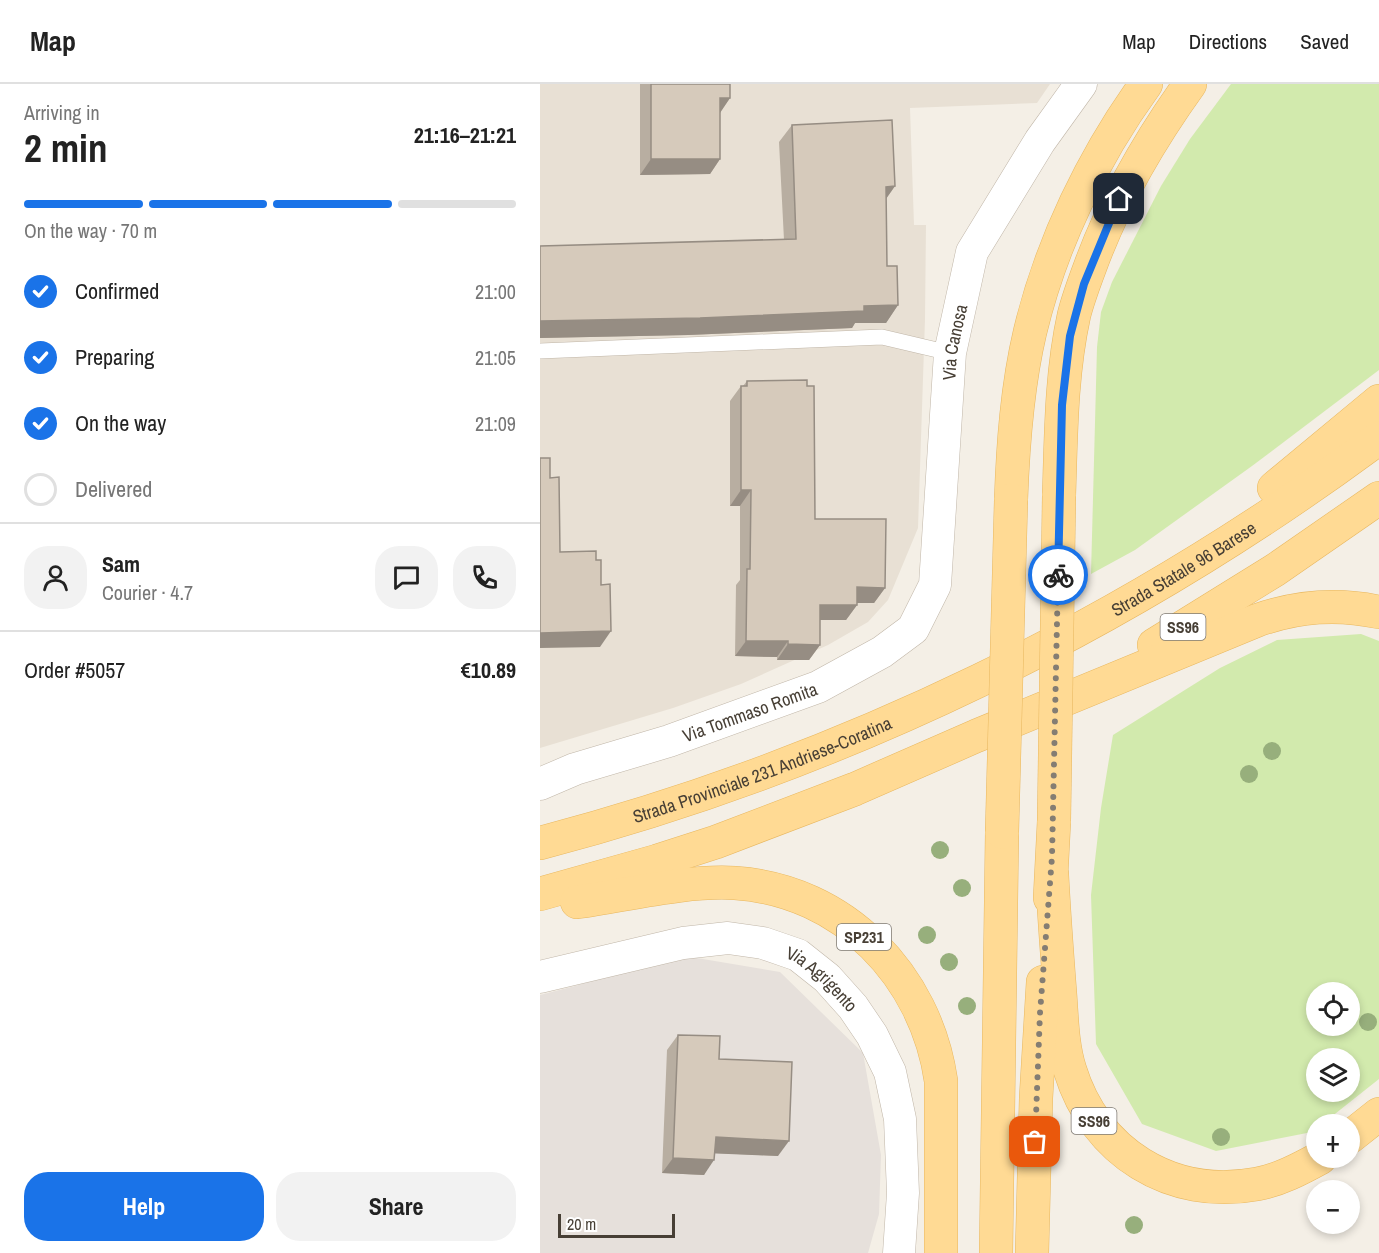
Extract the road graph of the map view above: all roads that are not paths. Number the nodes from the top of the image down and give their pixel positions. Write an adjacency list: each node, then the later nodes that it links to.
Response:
1 (1081, 84): 5 (street, Via Canosa)
2 (1146, 84): 27 (main road, bridge)
3 (1190, 84): 18 (main road, SS96, bridge)
4 (540, 351): 5 (lane)
5 (950, 353): 11 (street, Via Canosa)
6 (1379, 401): 9 (main road, SS96)
7 (1379, 438): 9 (main road, Strada Statale 96 Barese / SS96)
8 (1379, 498): 13 (main road, SS96)
9 (1156, 586): 12 (main road, Strada Statale 96 Barese / SS96)
10 (1379, 612): 13 (main road, SS96)
11 (913, 628): 14 (street, Via Tommaso Romita)
12 (977, 681): 17 (main road, Strada Provinciale 231 Andriese-Coratina)
13 (976, 736): 19 (main road)
14 (575, 769): 15 (street, Via Tommaso Romita); 16 (street, Via Tommaso Romita)
15 (540, 771)
16 (540, 784)
17 (540, 843)
18 (1052, 875): 24 (main road, SS96); 28 (main road, SS96)
19 (540, 894)
20 (540, 908): 26 (main road, SP231)
21 (540, 977): 25 (street, Via Agrigento)
22 (1379, 1114): 23 (main road)
23 (1360, 1129)
24 (1306, 1165)
25 (899, 1253)
26 (941, 1253)
27 (996, 1253)
28 (1032, 1253)

